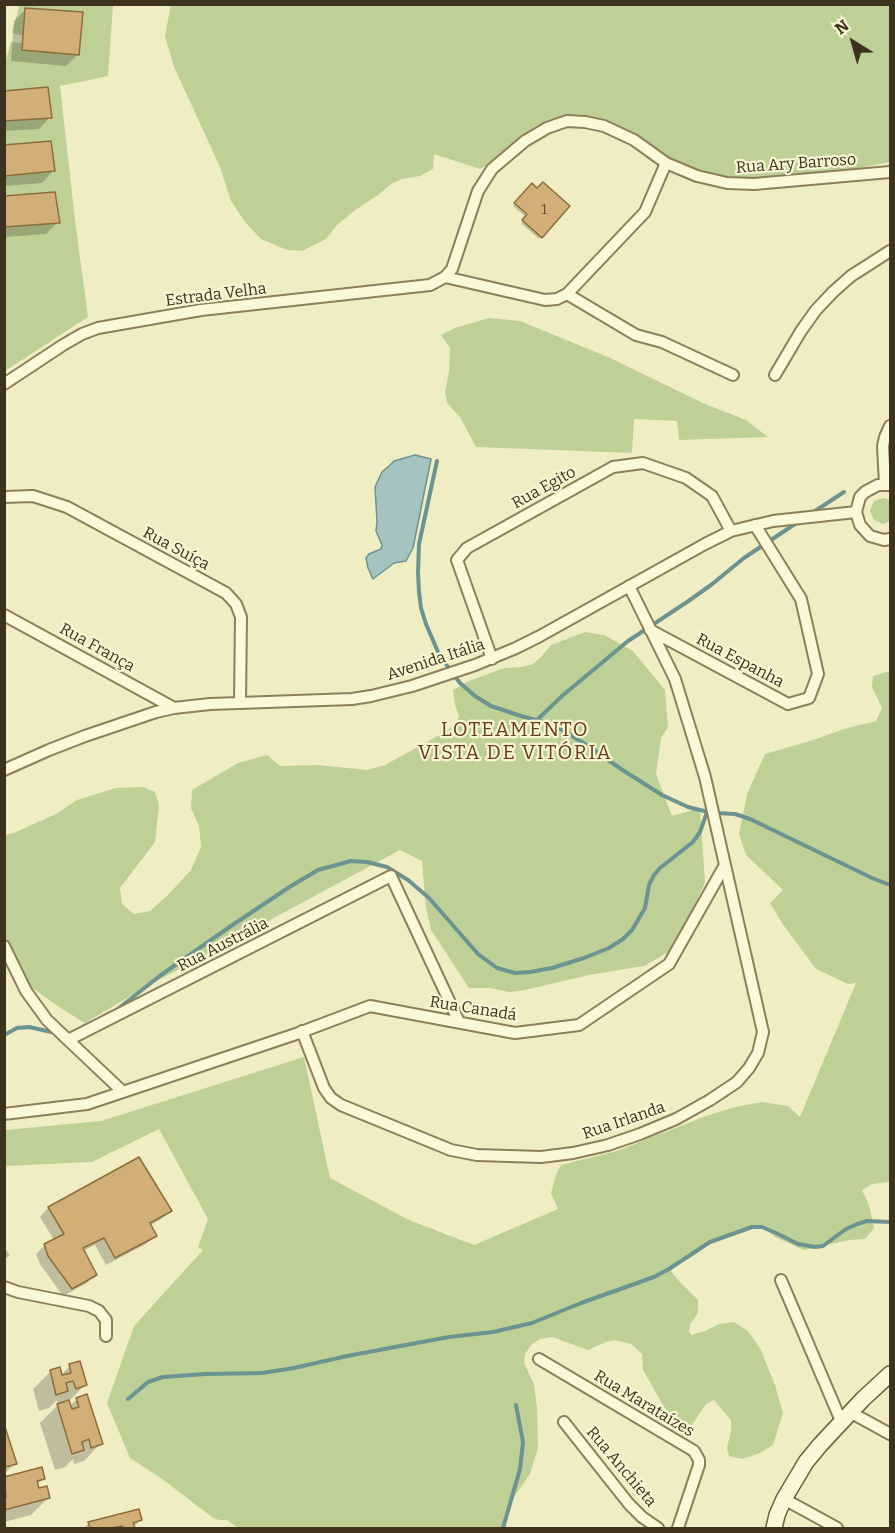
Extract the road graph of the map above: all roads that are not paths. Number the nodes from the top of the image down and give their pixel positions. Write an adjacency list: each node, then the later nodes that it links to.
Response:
1 (666, 163): 2 (street, Rua Ary Barroso); 4 (street, Rua Ary Barroso); 5 (street)
2 (891, 172)
3 (891, 251): 7 (street)
4 (445, 277): 5 (street); 8 (street, Estrada Velha)
5 (567, 294): 6 (street)
6 (733, 375)
7 (775, 375)
8 (4, 384)
9 (891, 426): 10 (street)
10 (887, 446): 11 (street)
11 (888, 484): 13 (street)
12 (4, 497): 21 (street, Rua Suíça)
13 (856, 512): 14 (street, Avenida Itália); 16 (street)
14 (755, 525): 15 (street, Avenida Itália); 19 (street, Rua Espanha)
15 (731, 531): 17 (street, Avenida Itália); 20 (street, Rua Egito)
16 (891, 539)
17 (629, 586): 19 (street); 20 (street, Avenida Itália)
18 (4, 615): 22 (street, Rua França)
19 (650, 630): 24 (street)
20 (492, 658): 21 (street, Avenida Itália)
21 (240, 703): 22 (street, Avenida Itália)
22 (174, 708): 23 (street, Avenida Itália)
23 (4, 770)
24 (725, 865): 26 (street, Rua Canadá); 27 (street, Rua Irlanda)
25 (4, 946): 28 (street)
26 (459, 1022): 27 (street, Rua Canadá); 28 (street, Rua Austrália)
27 (302, 1031): 29 (street, Rua Canadá)
28 (68, 1040): 29 (street)
29 (123, 1092): 30 (street, Rua Canadá)
30 (4, 1114)
31 (781, 1280): 36 (street)
32 (4, 1287): 33 (street)
33 (106, 1336)
34 (539, 1359): 41 (street, Rua Marataízes)
35 (891, 1374): 36 (street)
36 (845, 1417): 38 (street); 39 (street)
37 (564, 1422): 40 (street, Rua Anchieta)
38 (891, 1434)
39 (784, 1499): 42 (street); 43 (street)
40 (655, 1528)
41 (678, 1528)
42 (774, 1528)
43 (837, 1528)

